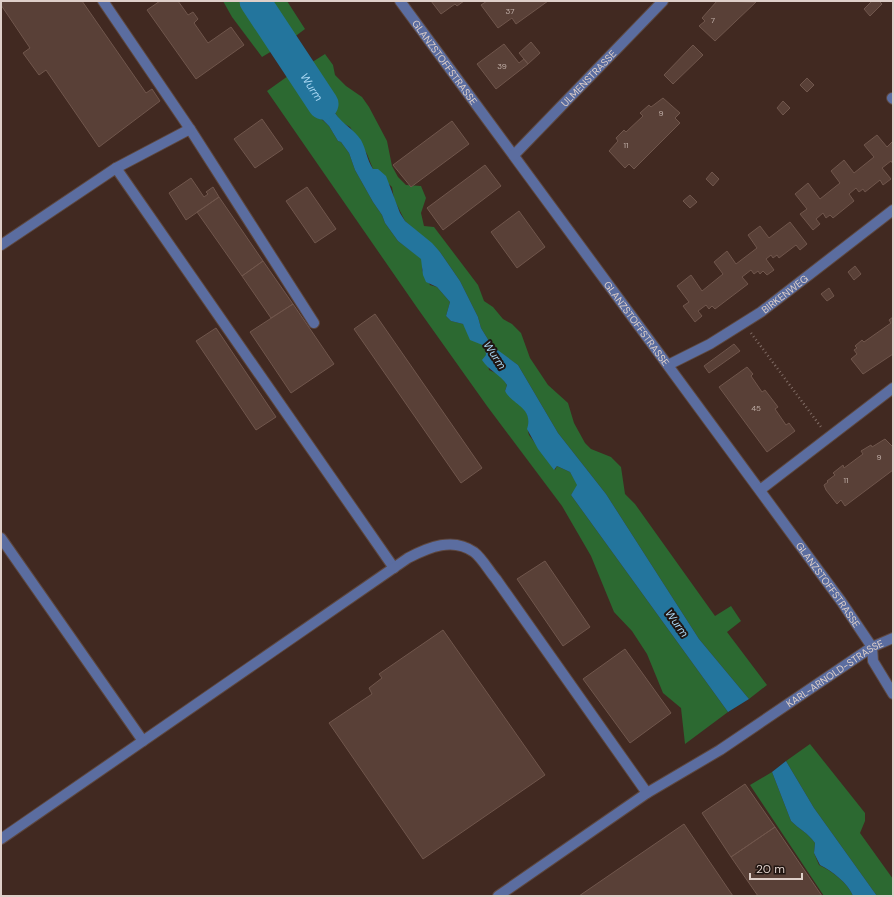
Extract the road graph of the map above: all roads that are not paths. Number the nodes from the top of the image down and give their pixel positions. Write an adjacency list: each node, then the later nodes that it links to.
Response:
1 (103, 1): 4 (street)
2 (400, 1): 5 (street, GLANZSTOFFSTRASSE)
3 (663, 1): 5 (street, ULMENSTRASSE)
4 (190, 129): 6 (street); 9 (street)
5 (514, 155): 10 (street, GLANZSTOFFSTRASSE)
6 (116, 168): 8 (street); 14 (street)
7 (893, 210): 10 (street, BIRKENWEG)
8 (1, 245)
9 (314, 322)
10 (668, 365): 12 (street, GLANZSTOFFSTRASSE)
11 (893, 388): 12 (street)
12 (760, 490): 16 (street, GLANZSTOFFSTRASSE)
13 (1, 538): 18 (street)
14 (394, 568): 18 (street); 19 (street)
15 (893, 638): 16 (street, KARL-ARNOLD-STRASSE)
16 (872, 647): 17 (street); 19 (street, KARL-ARNOLD-STRASSE)
17 (893, 694)
18 (143, 741): 20 (street)
19 (647, 793): 21 (street, KARL-ARNOLD-STRASSE)
20 (1, 839)
21 (498, 896)

